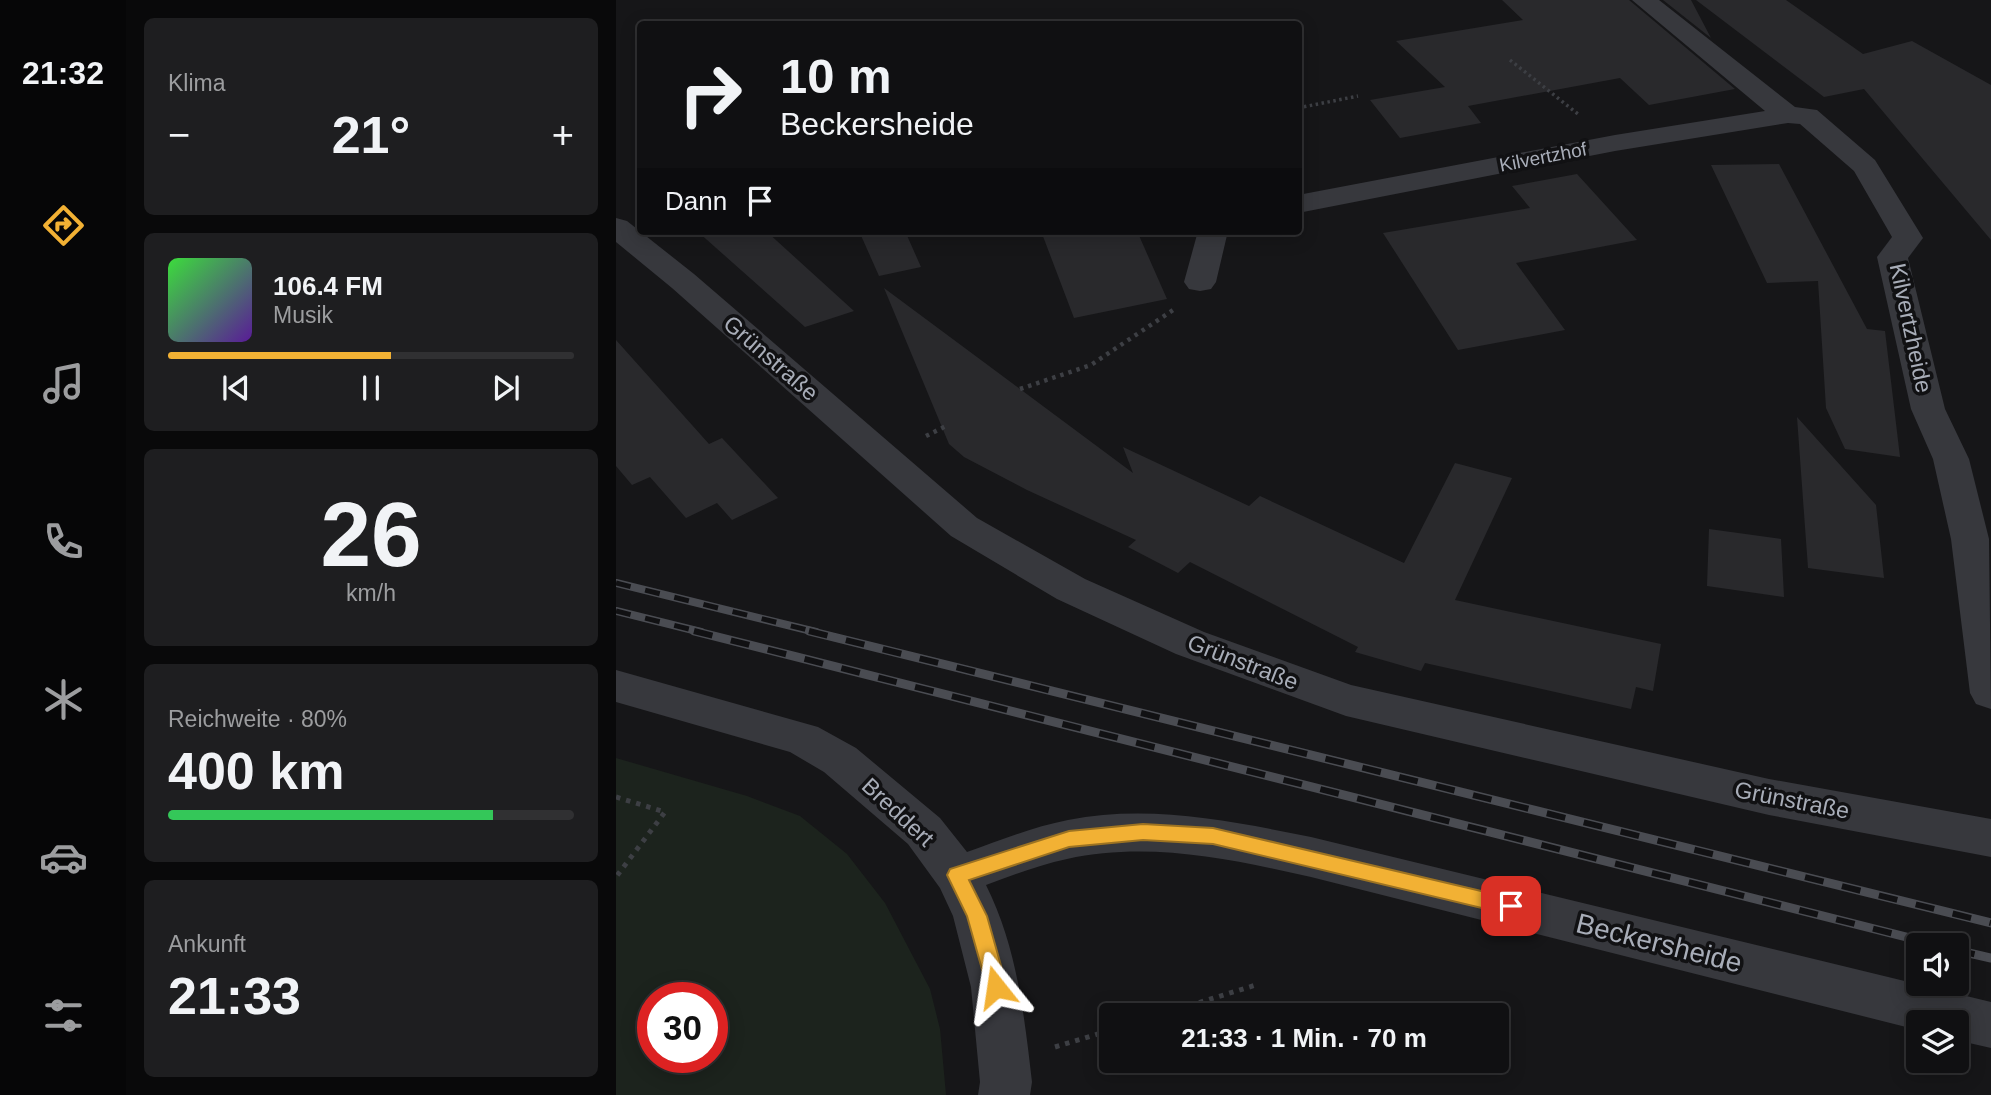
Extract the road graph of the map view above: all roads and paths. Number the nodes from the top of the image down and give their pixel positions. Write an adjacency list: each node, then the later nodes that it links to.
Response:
1 (1644, 0): 5 (street, Kilvertzheide)
2 (1510, 60): 6 (path)
3 (1358, 96): 4 (path)
4 (1302, 107)
5 (1788, 115): 6 (street, Kilvertzhof); 15 (street, Kilvertzheide)
6 (1615, 143): 7 (street, Kilvertzhof)
7 (1302, 203)
8 (616, 227): 17 (street, Grünstraße)
9 (1212, 235): 10 (street)
10 (1200, 282): 11 (path)
11 (1020, 389)
12 (946, 426): 13 (path)
13 (925, 437)
14 (616, 686): 18 (street, Breddert)
15 (1991, 693)
16 (616, 797): 19 (path)
17 (1991, 838)
18 (957, 875): 22 (street, Beckersheide); 25 (street, Breddert)
19 (616, 877)
20 (1259, 984): 21 (path)
21 (1198, 1003)
22 (1991, 1025)
23 (1099, 1034): 24 (path)
24 (1051, 1048)
25 (1004, 1095)

